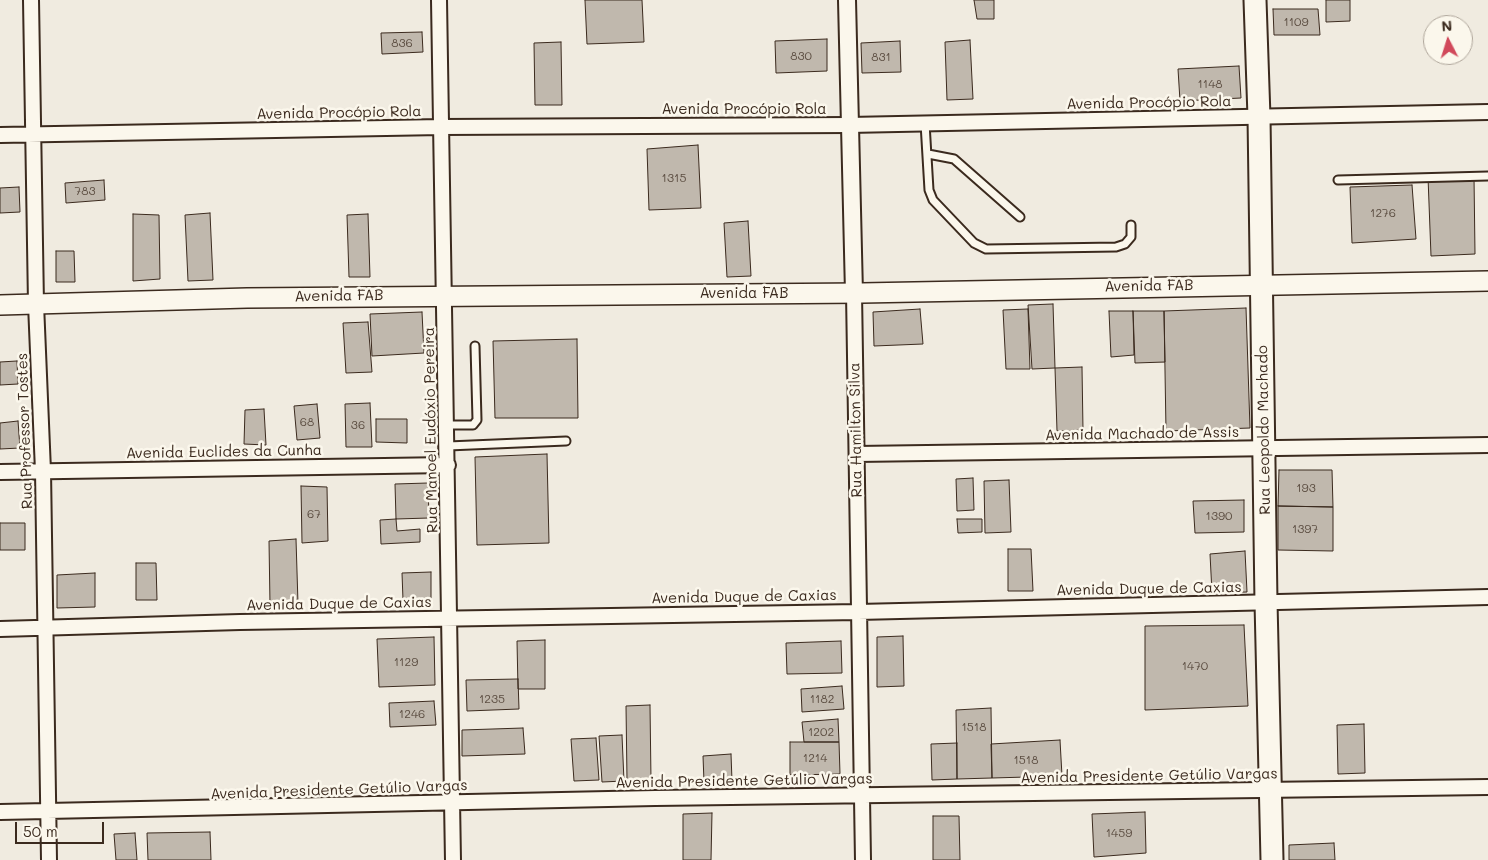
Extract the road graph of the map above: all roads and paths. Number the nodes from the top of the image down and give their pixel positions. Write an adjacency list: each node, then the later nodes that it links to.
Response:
1 (31, 0): 10 (street, Rua Professor Tostes)
2 (439, 0): 9 (street, Rua Manoel Eudóxio Pereira)
3 (848, 0): 8 (street, Rua Hamilton Silva)
4 (1255, 0): 6 (main road, Rua Leopoldo Machado)
5 (1488, 112): 6 (street, Avenida Procópio Rola)
6 (1259, 117): 7 (street, Avenida Procópio Rola); 18 (main road, Rua Leopoldo Machado)
7 (924, 123): 8 (street, Avenida Procópio Rola); 12 (lane)
8 (849, 125): 9 (street, Avenida Procópio Rola); 19 (street, Rua Hamilton Silva)
9 (441, 127): 10 (street, Avenida Procópio Rola); 20 (street, Rua Manoel Eudóxio Pereira)
10 (33, 134): 11 (street, Avenida Procópio Rola); 21 (street, Rua Professor Tostes)
11 (0, 135)
12 (928, 154): 15 (lane); 16 (lane)
13 (1488, 176): 14 (lane)
14 (1338, 180)
15 (1020, 217)
16 (1131, 225)
17 (1488, 281): 18 (main road, Avenida FAB)
18 (1262, 284): 19 (main road, Avenida FAB); 28 (main road, Rua Leopoldo Machado)
19 (854, 293): 20 (main road, Avenida FAB); 29 (street, Rua Hamilton Silva)
20 (445, 295): 21 (main road, Avenida FAB); 24 (street, Rua Manoel Eudóxio Pereira)
21 (36, 304): 22 (main road, Avenida FAB); 31 (street, Rua Professor Tostes)
22 (0, 305)
23 (475, 346): 24 (lane)
24 (447, 425): 27 (street, Rua Manoel Eudóxio Pereira)
25 (566, 441): 27 (lane)
26 (1488, 445): 28 (street, Avenida Machado de Assis)
27 (448, 446): 30 (street, Rua Manoel Eudóxio Pereira)
28 (1265, 449): 29 (street, Avenida Machado de Assis); 34 (main road, Rua Leopoldo Machado)
29 (857, 454): 35 (street, Rua Hamilton Silva)
30 (448, 465): 31 (street, Avenida Euclides da Cunha); 36 (street, Rua Manoel Eudóxio Pereira)
31 (43, 470): 32 (street, Avenida Euclides da Cunha); 37 (street, Rua Professor Tostes)
32 (0, 472)
33 (1488, 597): 34 (street, Avenida Duque de Caxias)
34 (1266, 602): 35 (street, Avenida Duque de Caxias); 40 (main road, Rua Leopoldo Machado)
35 (858, 612): 36 (street, Avenida Duque de Caxias); 41 (street, Rua Hamilton Silva)
36 (449, 618): 37 (street, Avenida Duque de Caxias); 42 (street, Rua Manoel Eudóxio Pereira)
37 (46, 628): 38 (street, Avenida Duque de Caxias); 44 (street, Rua Professor Tostes)
38 (0, 629)
39 (1488, 787): 40 (street, Avenida Presidente Getúlio Vargas)
40 (1270, 791): 41 (street, Avenida Presidente Getúlio Vargas); 48 (main road, Rua Leopoldo Machado)
41 (861, 796): 42 (street, Avenida Presidente Getúlio Vargas); 47 (street, Rua Hamilton Silva)
42 (452, 803): 44 (street, Avenida Presidente Getúlio Vargas); 46 (street, Rua Manoel Eudóxio Pereira)
43 (0, 812): 44 (street, Avenida Presidente Getúlio Vargas)
44 (47, 812): 45 (street, Rua Professor Tostes)
45 (49, 860)
46 (454, 860)
47 (863, 860)
48 (1272, 860)

